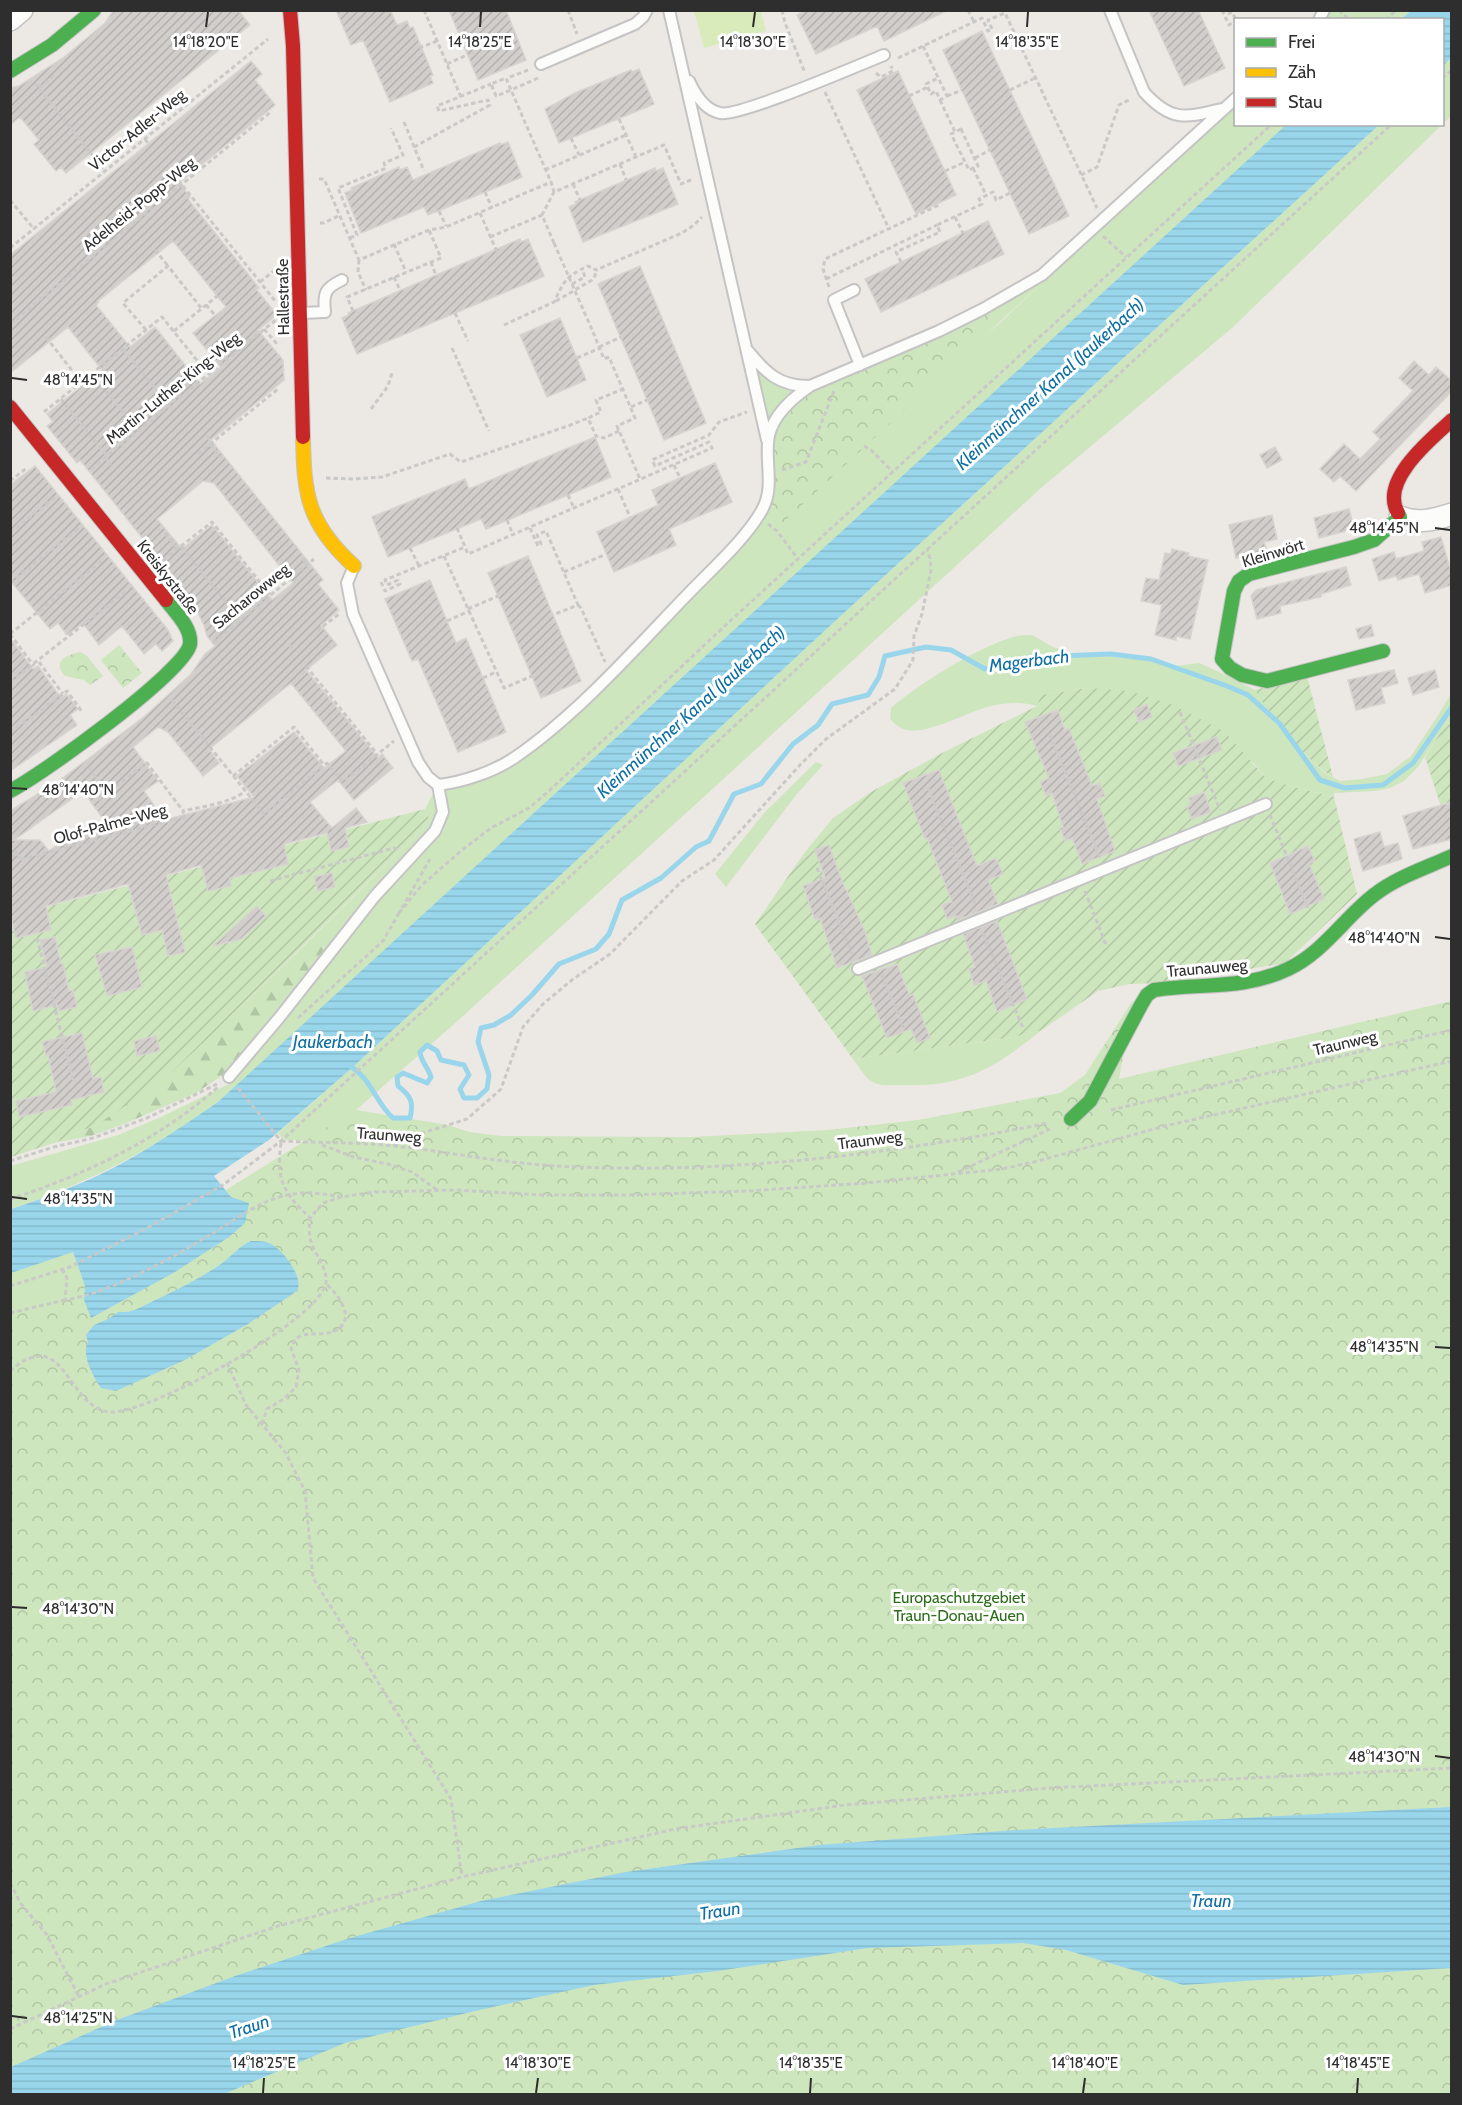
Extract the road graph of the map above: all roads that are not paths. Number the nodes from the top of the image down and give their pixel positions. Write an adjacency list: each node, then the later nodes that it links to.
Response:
1 (22, 10): 7 (street)
2 (94, 10): 11 (street)
3 (290, 10): 16 (street, Hallestraße)
4 (647, 10): 9 (lane)
5 (669, 10): 10 (lane)
6 (1110, 10): 13 (lane)
7 (10, 20)
8 (884, 55): 10 (lane)
9 (541, 64)
10 (682, 67): 17 (lane)
11 (15, 68)
12 (1234, 100): 13 (lane)
13 (1225, 108): 18 (lane)
14 (342, 280): 16 (lane)
15 (854, 290): 18 (lane)
16 (300, 313): 25 (street, Hallestraße)
17 (746, 349): 19 (lane); 22 (lane)
18 (860, 365): 19 (lane)
19 (810, 386): 22 (lane)
20 (10, 407): 28 (street, Kreiskystraße)
21 (1452, 420): 24 (street)
22 (767, 442): 27 (lane)
23 (1452, 514): 24 (street)
24 (1400, 517): 26 (street, Kleinwört)
25 (354, 566): 27 (lane)
26 (1383, 651)
27 (438, 785): 32 (lane)
28 (10, 791)
29 (1266, 804): 31 (lane)
30 (1452, 856): 33 (street, Traunauweg)
31 (858, 969)
32 (229, 1077)
33 (1071, 1119)

